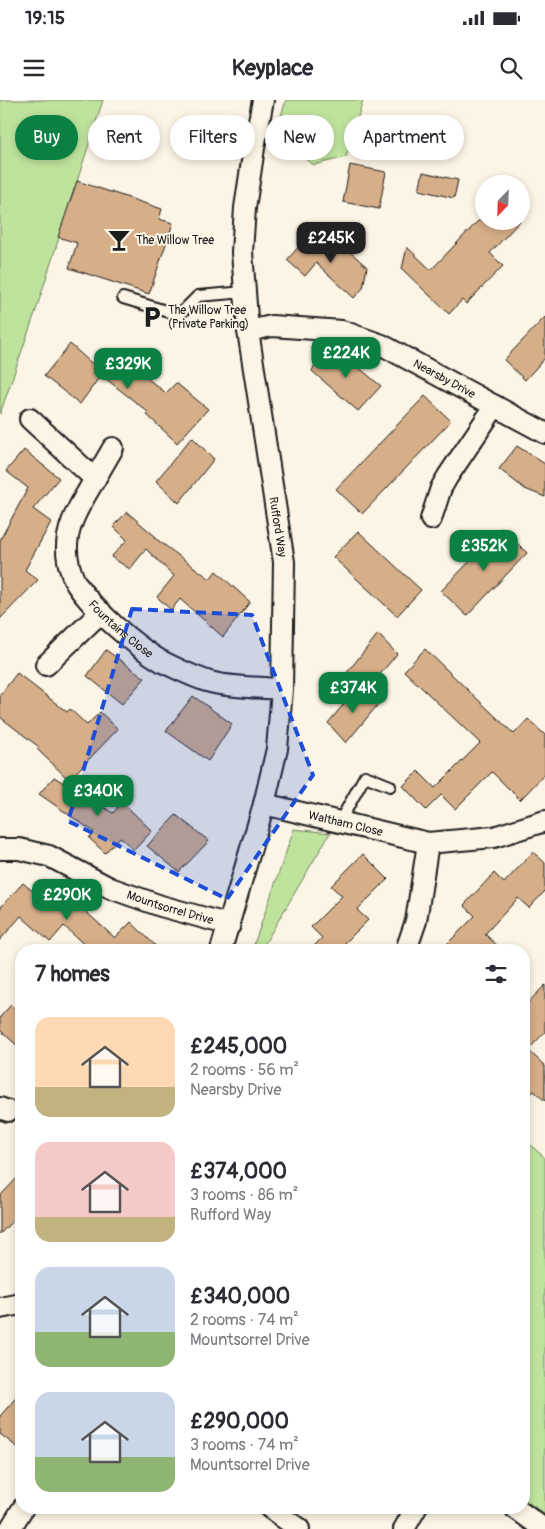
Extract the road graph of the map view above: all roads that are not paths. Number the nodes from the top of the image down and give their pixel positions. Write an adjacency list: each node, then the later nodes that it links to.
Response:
1 (263, 100): 2 (street, Rufford Way)
2 (245, 292): 3 (lane); 4 (street, Rufford Way)
3 (123, 298)
4 (248, 331): 5 (street, Nearsby Drive); 13 (street, Rufford Way)
5 (495, 406): 7 (street, Nearsby Drive); 10 (street)
6 (30, 419): 9 (street)
7 (545, 433)
8 (113, 448): 9 (street, Fountains Close)
9 (95, 479): 11 (street, Fountains Close)
10 (431, 520)
11 (101, 612): 12 (street); 13 (street, Fountains Close)
12 (46, 665)
13 (282, 689): 15 (street, Rufford Way)
14 (390, 786): 17 (lane)
15 (264, 804): 17 (street, Waltham Close); 20 (street, Rufford Way)
16 (545, 822): 18 (street, Waltham Close)
17 (339, 823): 18 (street, Waltham Close)
18 (428, 842): 22 (street)
19 (0, 849): 20 (street, Mountsorrel Drive)
20 (230, 925): 21 (street, Rufford Way)
21 (223, 944)
22 (408, 944)
23 (15, 1305): 24 (street)
24 (0, 1308)
25 (19, 1514): 29 (street)
26 (278, 1514): 30 (street)
27 (413, 1514): 31 (street)
28 (523, 1514): 32 (street)
29 (10, 1529)
30 (299, 1529)
31 (404, 1529)
32 (544, 1529)

